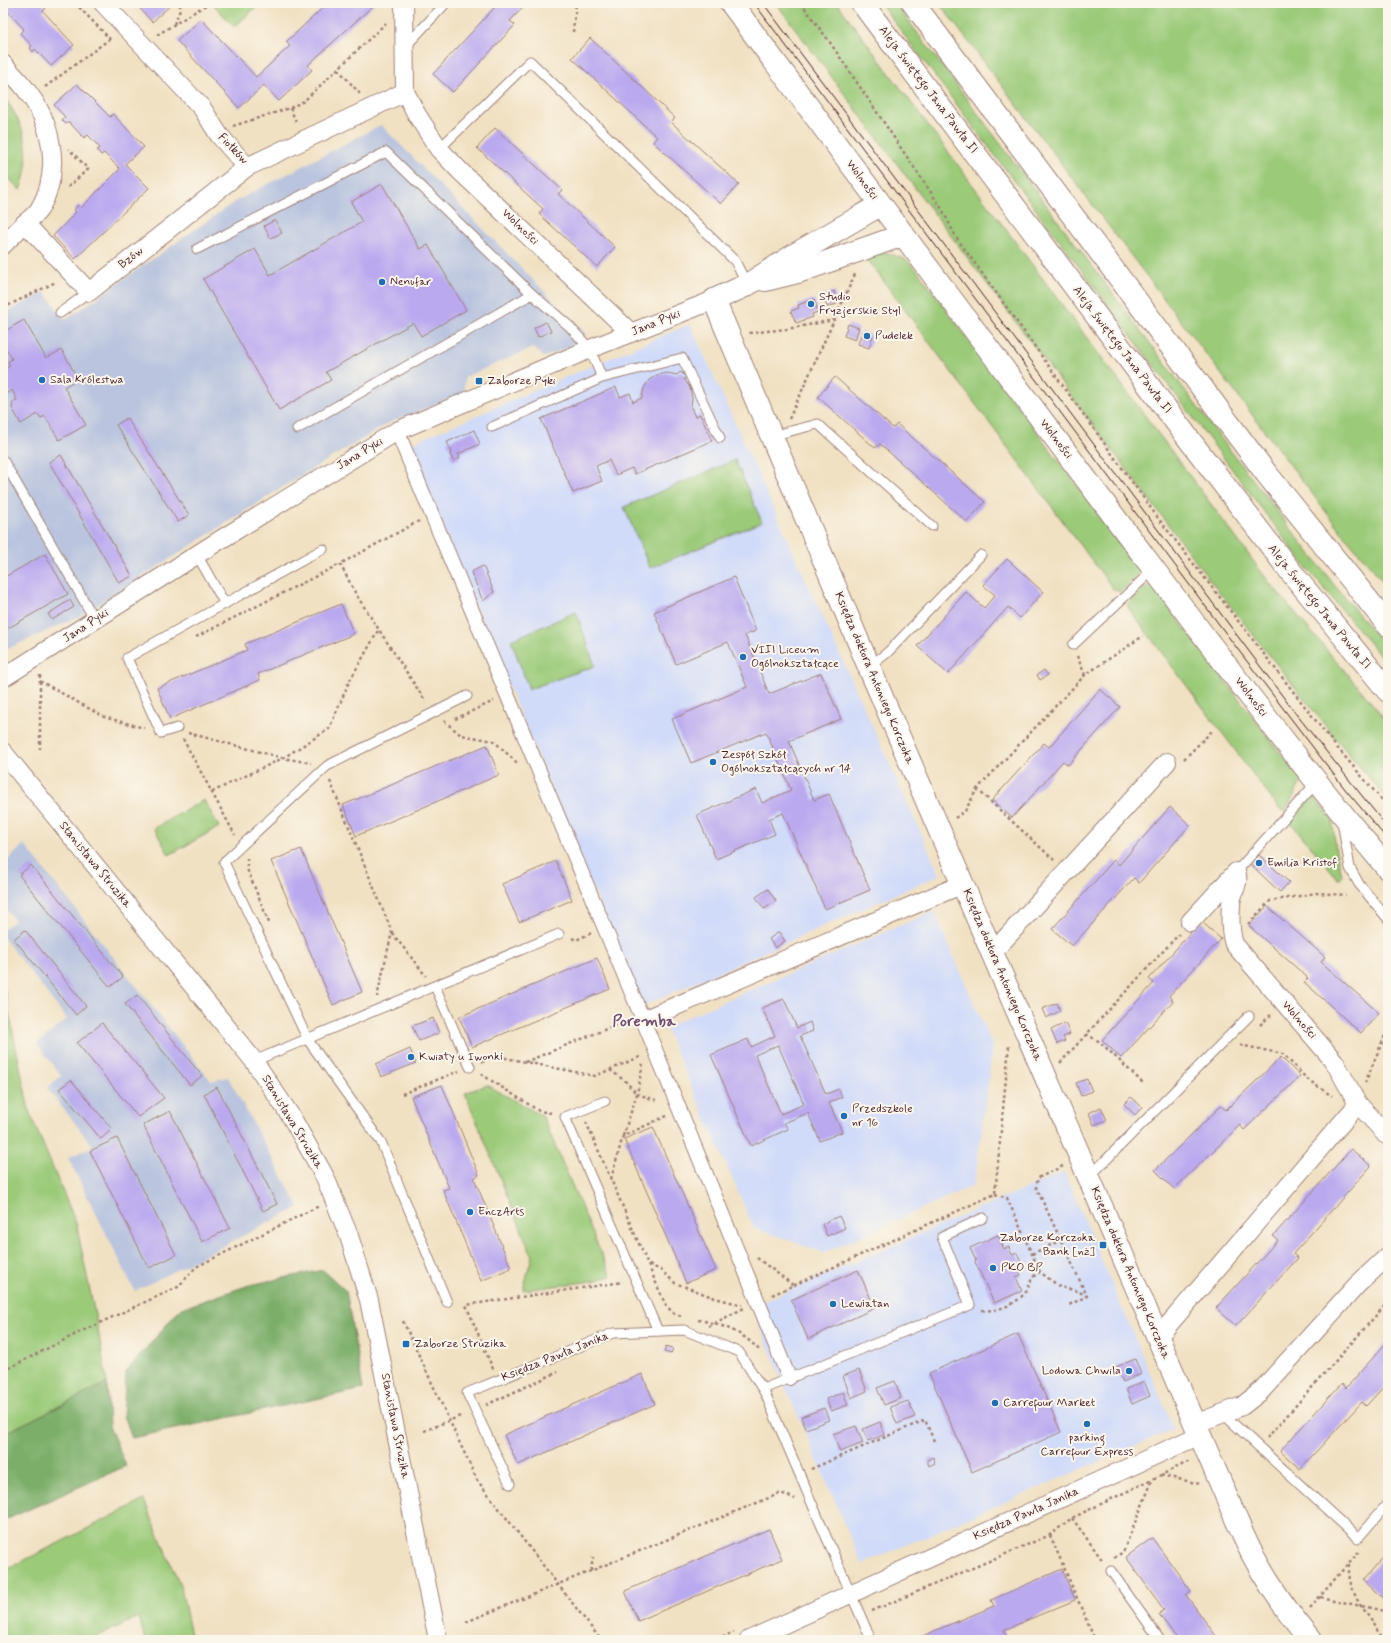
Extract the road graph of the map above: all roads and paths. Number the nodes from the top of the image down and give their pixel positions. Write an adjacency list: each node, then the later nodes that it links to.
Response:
1 (75, 3): 16 (path)
2 (103, 3): 14 (street, Fiołków)
3 (180, 3): 13 (path)
4 (209, 3): 13 (path)
5 (404, 3): 18 (street)
6 (446, 3): 18 (lane)
7 (576, 3): 15 (path)
8 (731, 3): 29 (street, Wolności)
9 (801, 3): 89 (path)
10 (862, 3): 72 (street, Aleja świętego Jana Pawła II)
11 (913, 3): 62 (street)
12 (389, 20): 20 (path)
13 (174, 25): 17 (path)
14 (126, 27): 16 (path); 17 (street, Fiołków)
15 (573, 32)
16 (110, 39): 22 (path)
17 (143, 44): 28 (street, Fiołków)
18 (406, 46): 21 (street)
19 (3, 64): 22 (street)
20 (338, 69): 23 (path); 24 (path)
21 (405, 92): 27 (street, Wolności); 28 (street, Fiołków)
22 (30, 94): 30 (street)
23 (364, 99)
24 (290, 108): 25 (path); 26 (path)
25 (228, 127)
26 (300, 129)
27 (439, 149): 36 (lane); 43 (street, Wolności)
28 (247, 167): 37 (street, Bzów)
29 (880, 205): 31 (street, Wolności); 36 (street, Jana Pyki)
30 (25, 224): 32 (street); 35 (street)
31 (903, 235): 36 (street, Jana Pyki); 59 (street, Wolności)
32 (3, 245)
33 (197, 249): 38 (lane)
34 (859, 266): 42 (path)
35 (73, 275): 37 (street); 40 (path)
36 (747, 285): 39 (street, Jana Pyki)
37 (89, 292): 41 (lane)
38 (532, 294): 45 (lane); 48 (lane)
39 (714, 300): 43 (street, Jana Pyki); 50 (street, Księdza doktora Antoniego Korczoka)
40 (3, 308)
41 (60, 313)
42 (834, 320): 44 (path); 50 (path)
43 (631, 333): 45 (street, Jana Pyki)
44 (743, 333)
45 (590, 350): 46 (lane); 49 (street, Jana Pyki)
46 (602, 378): 47 (lane); 51 (lane)
47 (492, 427)
48 (297, 429)
49 (398, 431): 53 (street); 56 (street, Jana Pyki)
50 (777, 435): 54 (lane); 68 (street, Księdza doktora Antoniego Korczoka)
51 (720, 438)
52 (3, 460): 61 (lane)
53 (432, 514): 58 (path); 73 (street)
54 (932, 526)
55 (322, 549): 60 (lane)
56 (196, 555): 60 (lane); 61 (street, Jana Pyki)
57 (980, 555): 68 (lane)
58 (340, 564): 63 (path); 65 (path)
59 (1154, 569): 66 (lane); 86 (street, Wolności)
60 (225, 604): 79 (lane)
61 (95, 620): 67 (street, Jana Pyki)
62 (1388, 625)
63 (379, 629): 75 (path); 82 (path)
64 (1143, 636): 69 (path)
65 (194, 638)
66 (1073, 645): 69 (path)
67 (40, 655): 70 (street, Jana Pyki); 71 (path)
68 (869, 667): 97 (street, Księdza doktora Antoniego Korczoka)
69 (1085, 674): 87 (path)
70 (3, 678)
71 (40, 681): 79 (path); 80 (path)
72 (1388, 692)
73 (507, 695): 76 (path); 102 (street)
74 (467, 696): 75 (lane)
75 (435, 711): 76 (path); 85 (lane)
76 (446, 723): 77 (path); 84 (path)
77 (440, 726)
78 (177, 728): 79 (lane); 82 (path); 88 (path)
79 (161, 734)
80 (40, 749)
81 (3, 752): 116 (street, Stanisława Struzika)
82 (282, 758): 85 (path); 88 (path)
83 (1167, 762): 95 (street)
84 (521, 767)
85 (322, 771): 103 (path); 113 (lane)
86 (1317, 782): 90 (street, Wolności); 96 (lane)
87 (977, 790): 91 (path); 95 (path)
88 (212, 792): 92 (path)
89 (1388, 807)
90 (1340, 812): 94 (street, Wolności); 99 (lane)
91 (955, 818)
92 (227, 819)
93 (249, 854): 101 (path)
94 (1388, 869)
95 (1066, 872): 106 (street)
96 (1236, 872): 100 (street); 105 (street)
97 (964, 884): 106 (street, Księdza doktora Antoniego Korczoka); 110 (street)
98 (1346, 894): 105 (path)
99 (1388, 919)
100 (1190, 922): 112 (path)
101 (270, 926)
102 (604, 927): 104 (path); 110 (street)
103 (392, 932): 107 (path); 108 (path)
104 (558, 934): 107 (lane)
105 (1234, 944): 125 (street, Wolności)
106 (992, 952): 120 (street, Księdza doktora Antoniego Korczoka)
107 (435, 986): 108 (lane); 118 (lane)
108 (373, 1012): 113 (lane)
109 (1249, 1016): 132 (lane)
110 (642, 1018): 117 (path); 126 (street)
111 (1388, 1028): 125 (path)
112 (1086, 1034): 120 (path); 121 (path)
113 (308, 1040): 116 (lane); 148 (lane)
114 (1240, 1045): 125 (path)
115 (1009, 1046): 134 (path)
116 (254, 1061): 135 (street, Stanisława Struzika)
117 (525, 1062): 118 (path); 119 (path)
118 (470, 1067): 122 (path); 127 (path)
119 (610, 1070): 123 (path); 123 (path)
120 (1046, 1076): 132 (street, Księdza doktora Antoniego Korczoka)
121 (1144, 1083)
122 (402, 1094)
123 (637, 1094): 126 (path); 129 (path)
124 (605, 1101): 128 (lane)
125 (1358, 1104): 130 (street, Wolności); 158 (street)
126 (680, 1110): 129 (path); 137 (street)
127 (545, 1111)
128 (580, 1111): 133 (path); 144 (lane)
129 (623, 1136): 133 (path)
130 (1388, 1136)
131 (1065, 1165): 138 (path)
132 (1089, 1177): 158 (street, Księdza doktora Antoniego Korczoka)
133 (611, 1180): 141 (path)
134 (995, 1194): 139 (path); 145 (path)
135 (334, 1199): 162 (path); 197 (street, Stanisława Struzika)
136 (983, 1218): 150 (lane)
137 (732, 1240): 145 (path); 147 (street)
138 (1061, 1240): 139 (path); 146 (path)
139 (1032, 1254): 142 (path)
140 (1388, 1256): 166 (street, Księdza Pawła Janika)
141 (648, 1264): 143 (path); 155 (path)
142 (1040, 1272): 146 (path); 150 (path)
143 (653, 1276): 144 (path); 152 (path)
144 (636, 1280): 156 (lane); 160 (path)
145 (794, 1285): 147 (path)
146 (1087, 1296): 151 (path)
147 (758, 1301): 163 (street)
148 (447, 1302)
149 (1388, 1302): 171 (path)
150 (970, 1305): 163 (lane)
151 (1067, 1306)
152 (684, 1317)
153 (692, 1319): 155 (path)
154 (403, 1321): 167 (path)
155 (715, 1323): 157 (path); 159 (path)
156 (658, 1331): 157 (lane, Księdza Pawła Janika); 165 (lane, Księdza Pawła Janika)
157 (693, 1334): 164 (lane, Księdza Pawła Janika)
158 (1158, 1337): 168 (street, Księdza doktora Antoniego Korczoka)
159 (763, 1357)
160 (491, 1365)
161 (562, 1370): 165 (path)
162 (3, 1371)
163 (789, 1378): 164 (lane)
164 (763, 1389): 189 (lane, Księdza Pawła Janika)
165 (474, 1410): 167 (path); 176 (lane, Księdza Pawła Janika)
166 (1222, 1413): 168 (street, Księdza Pawła Janika); 171 (lane)
167 (448, 1420): 169 (path); 188 (path)
168 (1197, 1429): 189 (street, Księdza Pawła Janika); 203 (street, Księdza doktora Antoniego Korczoka)
169 (424, 1431)
170 (934, 1441): 173 (path)
171 (1259, 1447): 179 (lane)
172 (1193, 1460): 174 (path)
173 (811, 1470)
174 (1160, 1475): 175 (path); 177 (path)
175 (1153, 1479): 180 (path); 184 (path)
176 (510, 1484)
177 (1203, 1484)
178 (796, 1493): 187 (path)
179 (1388, 1503)
180 (1072, 1518): 181 (path); 186 (path)
181 (1050, 1535): 194 (path); 201 (path)
182 (1361, 1549): 185 (path)
183 (593, 1557): 187 (path)
184 (1111, 1560)
185 (1348, 1563): 190 (path); 191 (path)
186 (1108, 1568): 202 (lane)
187 (591, 1571): 188 (path)
188 (557, 1585): 195 (path); 198 (path)
189 (851, 1592): 194 (lane, Księdza Pawła Janika); 196 (street, Księdza Pawła Janika)
190 (1320, 1597): 191 (path); 192 (path)
191 (1361, 1606): 193 (path); 204 (path)
192 (1310, 1609)
193 (1388, 1612)
194 (861, 1616): 200 (lane, Księdza Pawła Janika)
195 (466, 1622)
196 (743, 1635): 199 (path)
197 (438, 1640)
198 (601, 1640)
199 (717, 1640)
200 (871, 1640)
201 (1095, 1640)
202 (1160, 1640)
203 (1311, 1640)
204 (1384, 1640)

